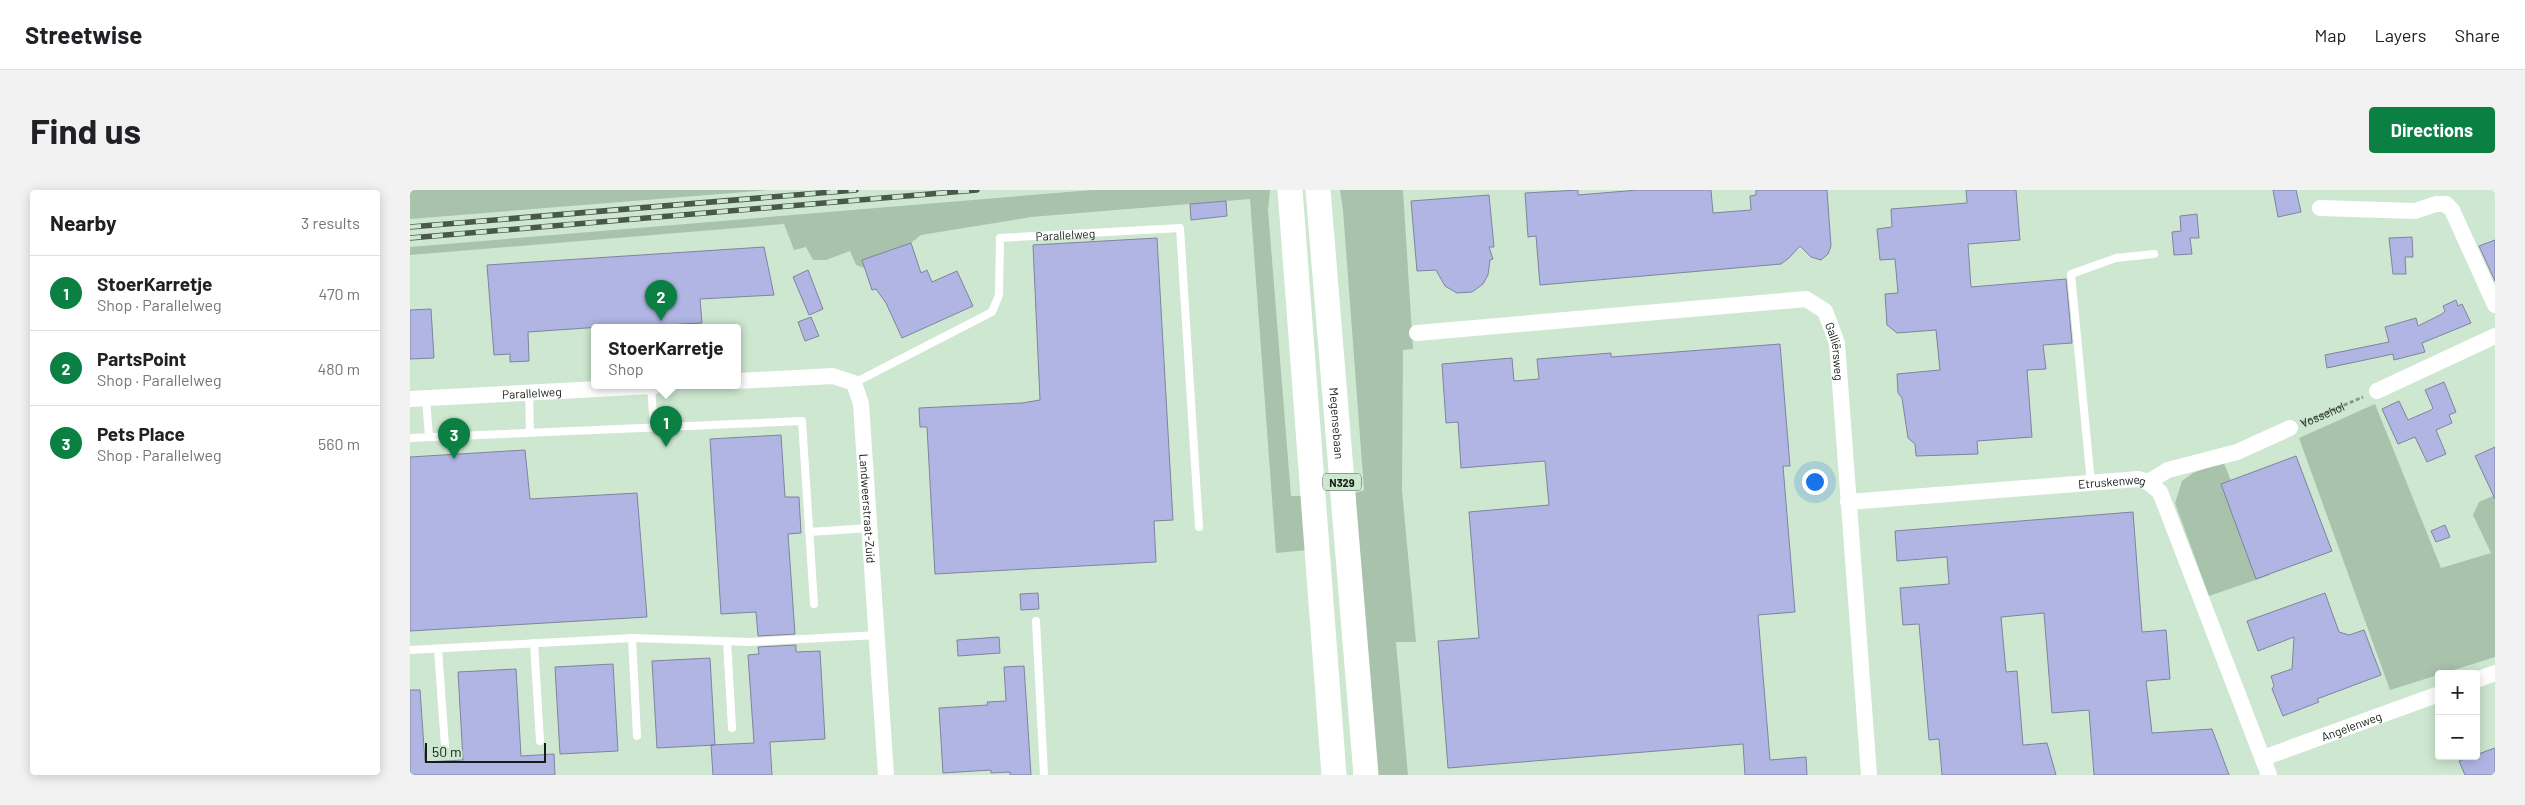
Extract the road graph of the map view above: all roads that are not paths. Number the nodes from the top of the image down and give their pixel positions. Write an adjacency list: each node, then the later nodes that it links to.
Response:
1 (1290, 190): 44 (main road, N329)
2 (1318, 190): 45 (main road, Megensebaan / N329)
3 (2320, 208): 5 (street)
4 (2154, 254): 21 (lane)
5 (2495, 305)
6 (1417, 333): 22 (street, Galliërsweg)
7 (2495, 336): 12 (street)
8 (741, 381): 9 (street)
9 (854, 383): 23 (lane, Parallelweg); 24 (street, Landweerstraat-Zuid)
10 (591, 389): 13 (street, Parallelweg)
11 (653, 389): 15 (lane)
12 (2377, 390)
13 (529, 392): 14 (street, Parallelweg); 17 (lane)
14 (418, 398): 18 (lane)
15 (654, 427): 17 (lane); 25 (lane)
16 (2290, 428): 20 (street, Vossehol)
17 (530, 432): 18 (lane)
18 (429, 437): 19 (lane)
19 (410, 438)
20 (2148, 482): 21 (street, Etruskenweg); 41 (street, Etruskenweg)
21 (2091, 483): 22 (street, Etruskenweg)
22 (1848, 502): 46 (street, Galliërsweg)
23 (1199, 527)
24 (871, 528): 25 (lane); 28 (street, Landweerstraat-Zuid)
25 (809, 532): 26 (lane)
26 (814, 604)
27 (1036, 621): 43 (lane)
28 (878, 635): 30 (lane); 42 (street, Landweerstraat-Zuid)
29 (632, 638): 30 (lane); 31 (lane); 38 (lane)
30 (727, 641): 37 (lane)
31 (534, 643): 32 (lane); 39 (lane)
32 (438, 649): 33 (lane); 40 (lane)
33 (410, 650)
34 (2495, 673): 35 (street)
35 (2480, 679)
36 (2435, 695): 41 (street, Angelenweg)
37 (732, 728)
38 (637, 736)
39 (540, 741)
40 (444, 746)
41 (2263, 758): 47 (street, Etruskenweg)
42 (886, 775)
43 (1044, 775)
44 (1334, 775)
45 (1366, 775)
46 (1869, 775)
47 (2269, 775)

